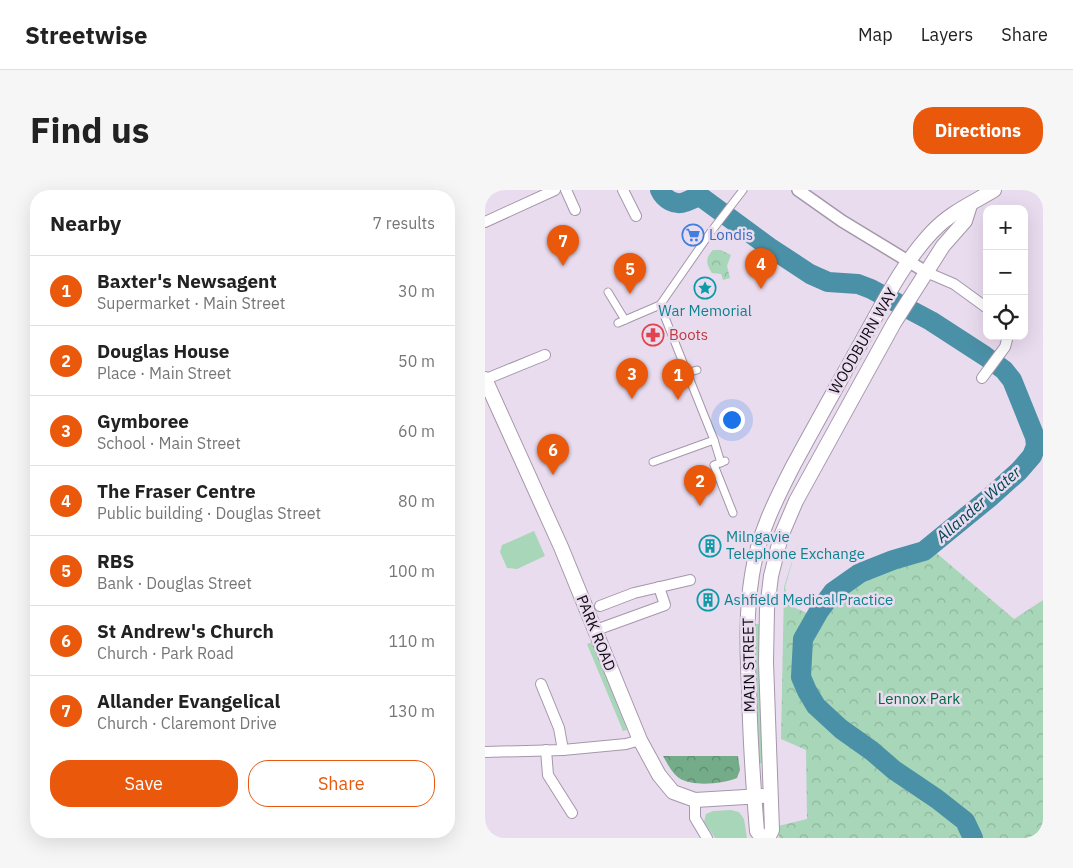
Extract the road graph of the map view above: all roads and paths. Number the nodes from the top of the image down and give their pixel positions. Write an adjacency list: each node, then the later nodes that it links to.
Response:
1 (555, 190): 10 (street)
2 (565, 190): 8 (street)
3 (623, 190): 9 (street)
4 (743, 190): 14 (street)
5 (798, 190): 11 (street)
6 (994, 190): 7 (main road, WOODBURN WAY)
7 (970, 205): 11 (main road, WOODBURN WAY); 12 (main road, WOODBURN WAY)
8 (575, 210)
9 (636, 216)
10 (485, 222)
11 (908, 262): 12 (street); 25 (main road, WOODBURN WAY)
12 (926, 272): 15 (street); 26 (main road, WOODBURN WAY)
13 (608, 292): 14 (street)
14 (660, 305): 19 (street)
15 (983, 305)
16 (1007, 342): 22 (street)
17 (545, 355): 21 (street)
18 (697, 370): 19 (street)
19 (687, 372): 20 (street); 23 (street)
20 (675, 375)
21 (485, 378): 31 (main road, PARK ROAD)
22 (982, 378)
23 (714, 440): 24 (street); 27 (street)
24 (653, 462)
25 (778, 496): 38 (main road, MAIN STREET)
26 (796, 501): 37 (main road, MAIN STREET)
27 (733, 513)
28 (689, 580): 29 (street)
29 (659, 587): 30 (street); 31 (street)
30 (600, 606)
31 (596, 630): 33 (main road, PARK ROAD)
32 (541, 684): 35 (street)
33 (640, 740): 35 (street); 39 (main road, PARK ROAD)
34 (546, 750): 35 (street); 36 (street); 40 (street)
35 (563, 750)
36 (485, 752)
37 (771, 795): 38 (main road, PARK ROAD); 43 (main road, MAIN STREET)
38 (754, 796): 39 (main road, PARK ROAD); 42 (main road, MAIN STREET)
39 (695, 800): 41 (street)
40 (572, 812)
41 (707, 838)
42 (762, 838)
43 (768, 838)

